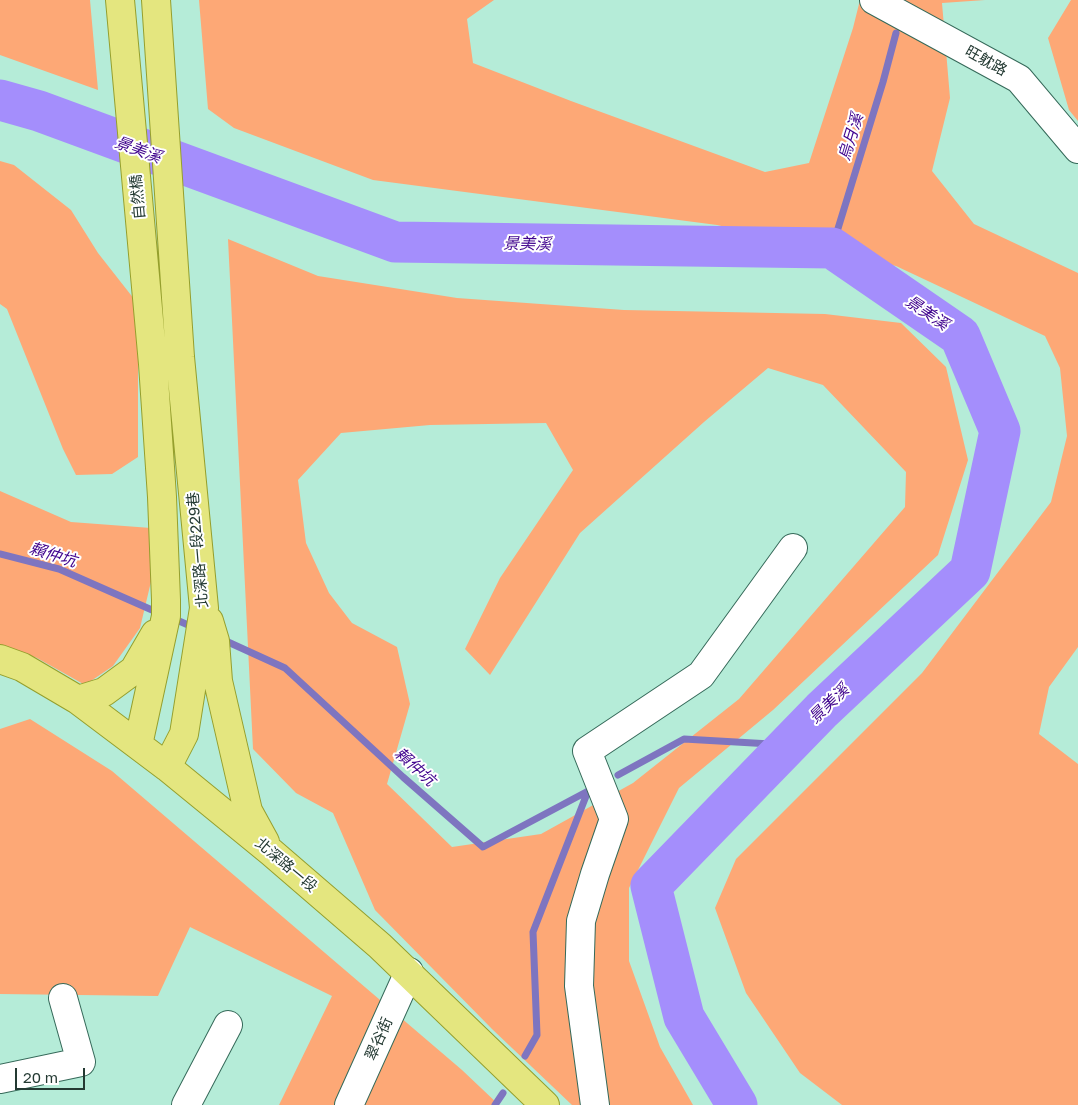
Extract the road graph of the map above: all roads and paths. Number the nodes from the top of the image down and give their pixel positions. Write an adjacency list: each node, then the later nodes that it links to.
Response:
1 (120, 0): 6 (main road, 自然橋)
2 (156, 0): 5 (main road, 自然橋)
3 (875, 1): 4 (street, 旺躭路)
4 (1078, 149)
5 (180, 357): 8 (main road, 北深路一段229巷)
6 (153, 364): 9 (main road, 北深路一段229巷)
7 (793, 548): 22 (street)
8 (204, 608): 13 (main road, 北深路一段229巷); 14 (main road)
9 (166, 616): 11 (main road); 12 (main road, 北深路一段229巷)
10 (0, 659): 11 (main road, 北深路一段)
11 (78, 700): 12 (main road, 北深路一段)
12 (138, 745): 13 (main road, 北深路一段)
13 (167, 767): 14 (main road, 北深路一段)
14 (271, 852): 15 (main road, 北深路一段)
15 (409, 972): 20 (street, 翠谷街); 21 (main road, 北深路一段)
16 (63, 998): 18 (street)
17 (228, 1025): 19 (street)
18 (0, 1078)
19 (186, 1105)
20 (349, 1105)
21 (545, 1105)
22 (595, 1105)

